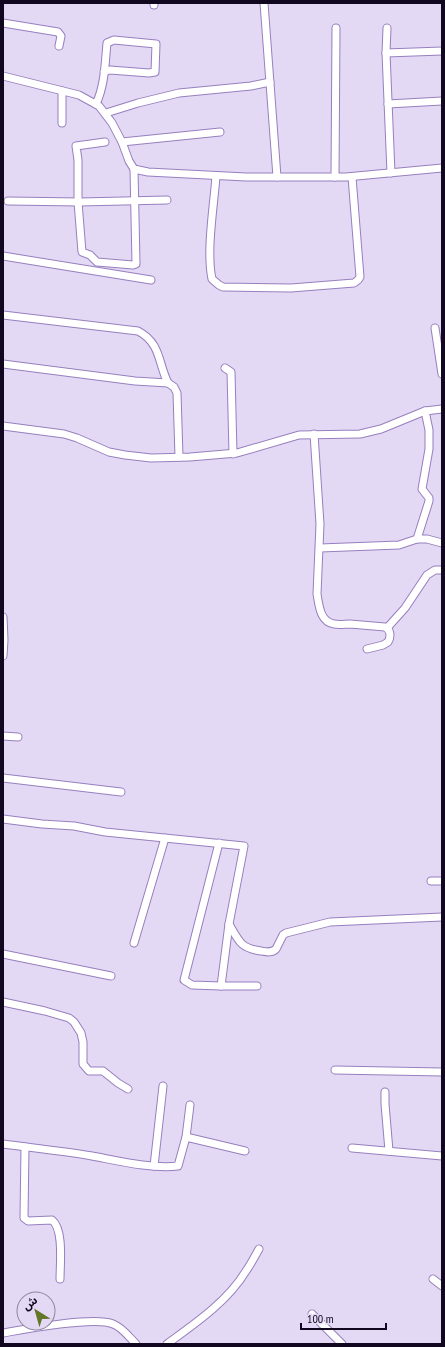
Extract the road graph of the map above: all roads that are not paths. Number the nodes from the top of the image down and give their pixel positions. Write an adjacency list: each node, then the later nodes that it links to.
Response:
1 (264, 3): 10 (street)
2 (3, 23): 5 (street)
3 (336, 28): 25 (street)
4 (387, 28): 7 (street)
5 (59, 46)
6 (442, 51): 7 (street)
7 (386, 53): 14 (street)
8 (104, 72): 8 (street); 13 (street)
9 (3, 76): 11 (street)
10 (270, 82): 15 (street); 24 (street)
11 (62, 91): 13 (street); 16 (street)
12 (442, 101): 14 (street)
13 (96, 104): 15 (street)
14 (388, 104): 22 (street)
15 (106, 113): 19 (street)
16 (62, 123)
17 (220, 132): 19 (street)
18 (105, 142): 30 (street)
19 (122, 142): 21 (street)
20 (442, 168): 22 (street)
21 (134, 169): 23 (street); 29 (street)
22 (391, 174): 26 (street)
23 (216, 176): 24 (street); 26 (street)
24 (277, 177): 25 (street)
25 (335, 177): 26 (street)
26 (352, 177)
27 (167, 200): 29 (street)
28 (8, 201): 30 (street)
29 (134, 201): 30 (street); 30 (street)
30 (78, 202)
31 (3, 256): 32 (street)
32 (151, 280)
33 (3, 315): 39 (street)
34 (435, 328): 35 (street)
35 (440, 345): 38 (street)
36 (3, 364): 39 (street)
37 (224, 368): 44 (street)
38 (442, 374)
39 (168, 383): 45 (street)
40 (442, 409): 41 (street)
41 (425, 411): 43 (street); 46 (street)
42 (3, 426): 45 (street)
43 (314, 434): 44 (street); 48 (street)
44 (233, 454): 45 (street)
45 (179, 457)
46 (417, 539): 47 (street); 48 (street)
47 (442, 543)
48 (320, 548): 51 (street)
49 (442, 570): 51 (street)
50 (3, 617): 53 (street)
51 (387, 628): 52 (street)
52 (367, 649)
53 (3, 656)
54 (3, 736): 55 (street)
55 (18, 737)
56 (3, 778): 57 (street)
57 (121, 792)
58 (3, 819): 59 (street)
59 (165, 838): 60 (street); 65 (street)
60 (219, 843): 64 (street); 68 (street)
61 (431, 881): 62 (street)
62 (442, 881)
63 (442, 917): 64 (street)
64 (229, 924): 68 (street)
65 (134, 944)
66 (3, 954): 67 (street)
67 (111, 976)
68 (221, 986): 69 (street)
69 (257, 986)
70 (3, 1002): 74 (street)
71 (335, 1070): 72 (street)
72 (442, 1072)
73 (163, 1086): 84 (street)
74 (128, 1089)
75 (385, 1092): 82 (street)
76 (190, 1105): 77 (street)
77 (186, 1137): 81 (street); 84 (street)
78 (3, 1144): 79 (street)
79 (25, 1147): 84 (street); 86 (street)
80 (352, 1148): 82 (street)
81 (245, 1151)
82 (389, 1151): 83 (street)
83 (442, 1156)
84 (154, 1166)
85 (258, 1249): 92 (street)
86 (60, 1279)
87 (433, 1279): 88 (street)
88 (442, 1286)
89 (312, 1314): 93 (street)
90 (3, 1333): 91 (street)
91 (136, 1344)
92 (167, 1344)
93 (342, 1344)

